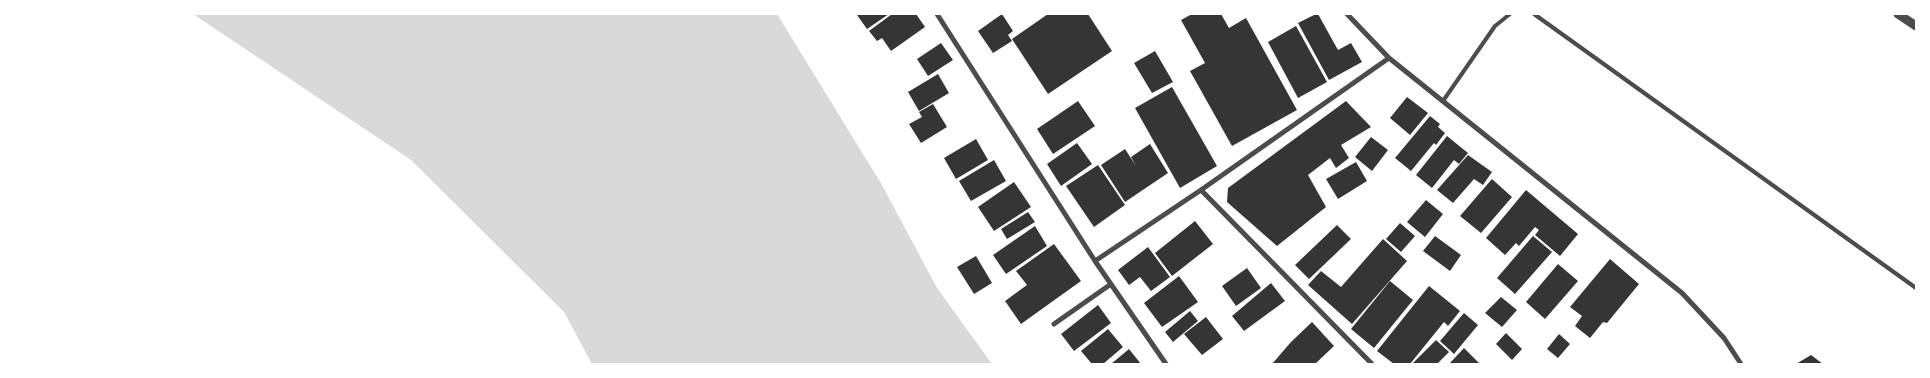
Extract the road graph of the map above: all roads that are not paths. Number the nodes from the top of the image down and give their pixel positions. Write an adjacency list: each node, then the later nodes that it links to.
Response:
1 (937, 14): 10 (street)
2 (1347, 14): 7 (street)
3 (1510, 14): 8 (lane)
4 (1534, 14): 12 (lane)
5 (1898, 14): 6 (street)
6 (1916, 26)
7 (1389, 58): 8 (street); 9 (street)
8 (1443, 101): 16 (street)
9 (1201, 190): 10 (street); 15 (street)
10 (1095, 262): 11 (street)
11 (1111, 284): 13 (street); 14 (street)
12 (1916, 288)
13 (1054, 324)
14 (1166, 364)
15 (1372, 364)
16 (1741, 364)

